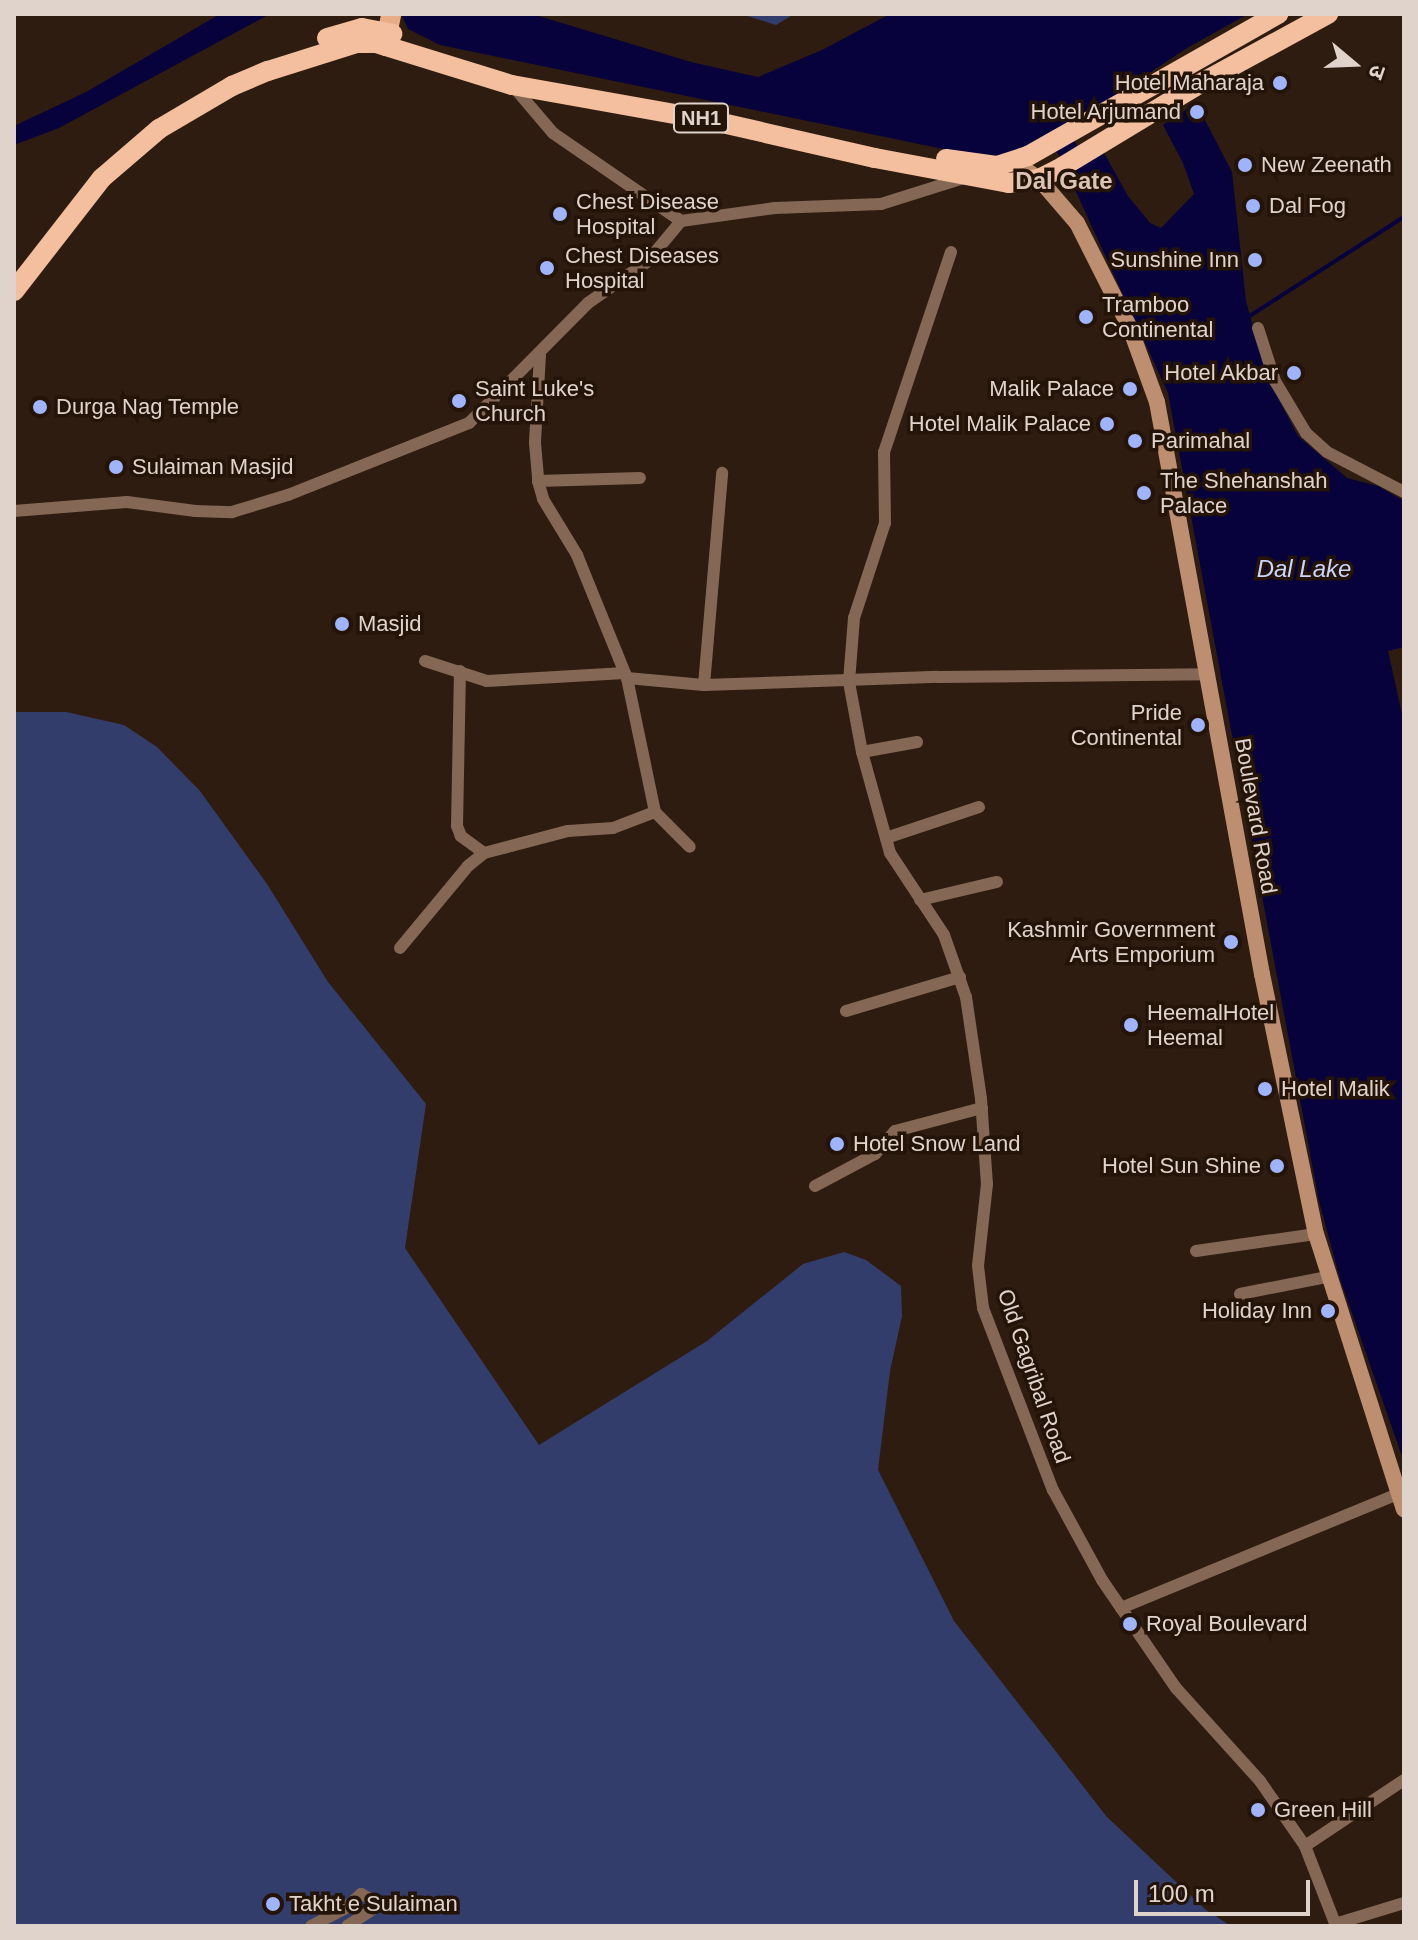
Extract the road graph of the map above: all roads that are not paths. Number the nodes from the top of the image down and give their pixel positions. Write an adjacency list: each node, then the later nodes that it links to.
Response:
1 (1278, 14): 7 (highway, NH1)
2 (1328, 14): 3 (highway, NH1)
3 (1305, 20): 8 (highway, NH1)
4 (381, 28): 5 (highway, NH1); 6 (highway, NH1); 12 (highway, NH1)
5 (512, 85): 6 (highway, NH1); 10 (street)
6 (571, 90): 7 (highway, NH1); 9 (highway, NH1)
7 (1014, 162): 8 (main road, Boulevard Road)
8 (1048, 175): 9 (highway, NH1); 22 (main road, Boulevard Road)
9 (967, 177): 10 (street)
10 (681, 221): 14 (street)
11 (951, 252): 24 (street, Old Gagribal Road)
12 (14, 291)
13 (1258, 328): 18 (street)
14 (540, 355): 17 (street); 19 (street)
15 (722, 473): 25 (street)
16 (640, 478): 17 (street)
17 (538, 481): 23 (street)
18 (1404, 492)
19 (14, 511)
20 (425, 661): 21 (street)
21 (460, 671): 23 (street); 32 (street)
22 (1209, 674): 24 (street); 40 (main road, Boulevard Road)
23 (626, 676): 25 (street); 29 (street)
24 (849, 682): 25 (street); 27 (street, Old Gagribal Road)
25 (704, 685)
26 (917, 742): 27 (street)
27 (862, 752): 30 (street, Old Gagribal Road)
28 (979, 807): 30 (street)
29 (655, 812): 31 (street); 32 (street)
30 (886, 838): 34 (street, Old Gagribal Road)
31 (690, 847)
32 (484, 853): 35 (street)
33 (997, 882): 34 (street)
34 (920, 900): 36 (street, Old Gagribal Road)
35 (400, 948)
36 (960, 977): 37 (street); 38 (street, Old Gagribal Road)
37 (846, 1011)
38 (982, 1108): 39 (street); 45 (street, Old Gagribal Road)
39 (815, 1186)
40 (1316, 1234): 41 (street); 42 (main road, Boulevard Road)
41 (1196, 1251)
42 (1327, 1277): 43 (street); 44 (main road, Boulevard Road)
43 (1240, 1294)
44 (1401, 1502): 45 (street)
45 (1121, 1608): 47 (street, Old Gagribal Road)
46 (1404, 1780): 47 (street)
47 (1305, 1846): 49 (street, Old Gagribal Road)
48 (1404, 1903): 49 (street)
49 (1336, 1925)
50 (311, 1926): 51 (street)
51 (347, 1926)

